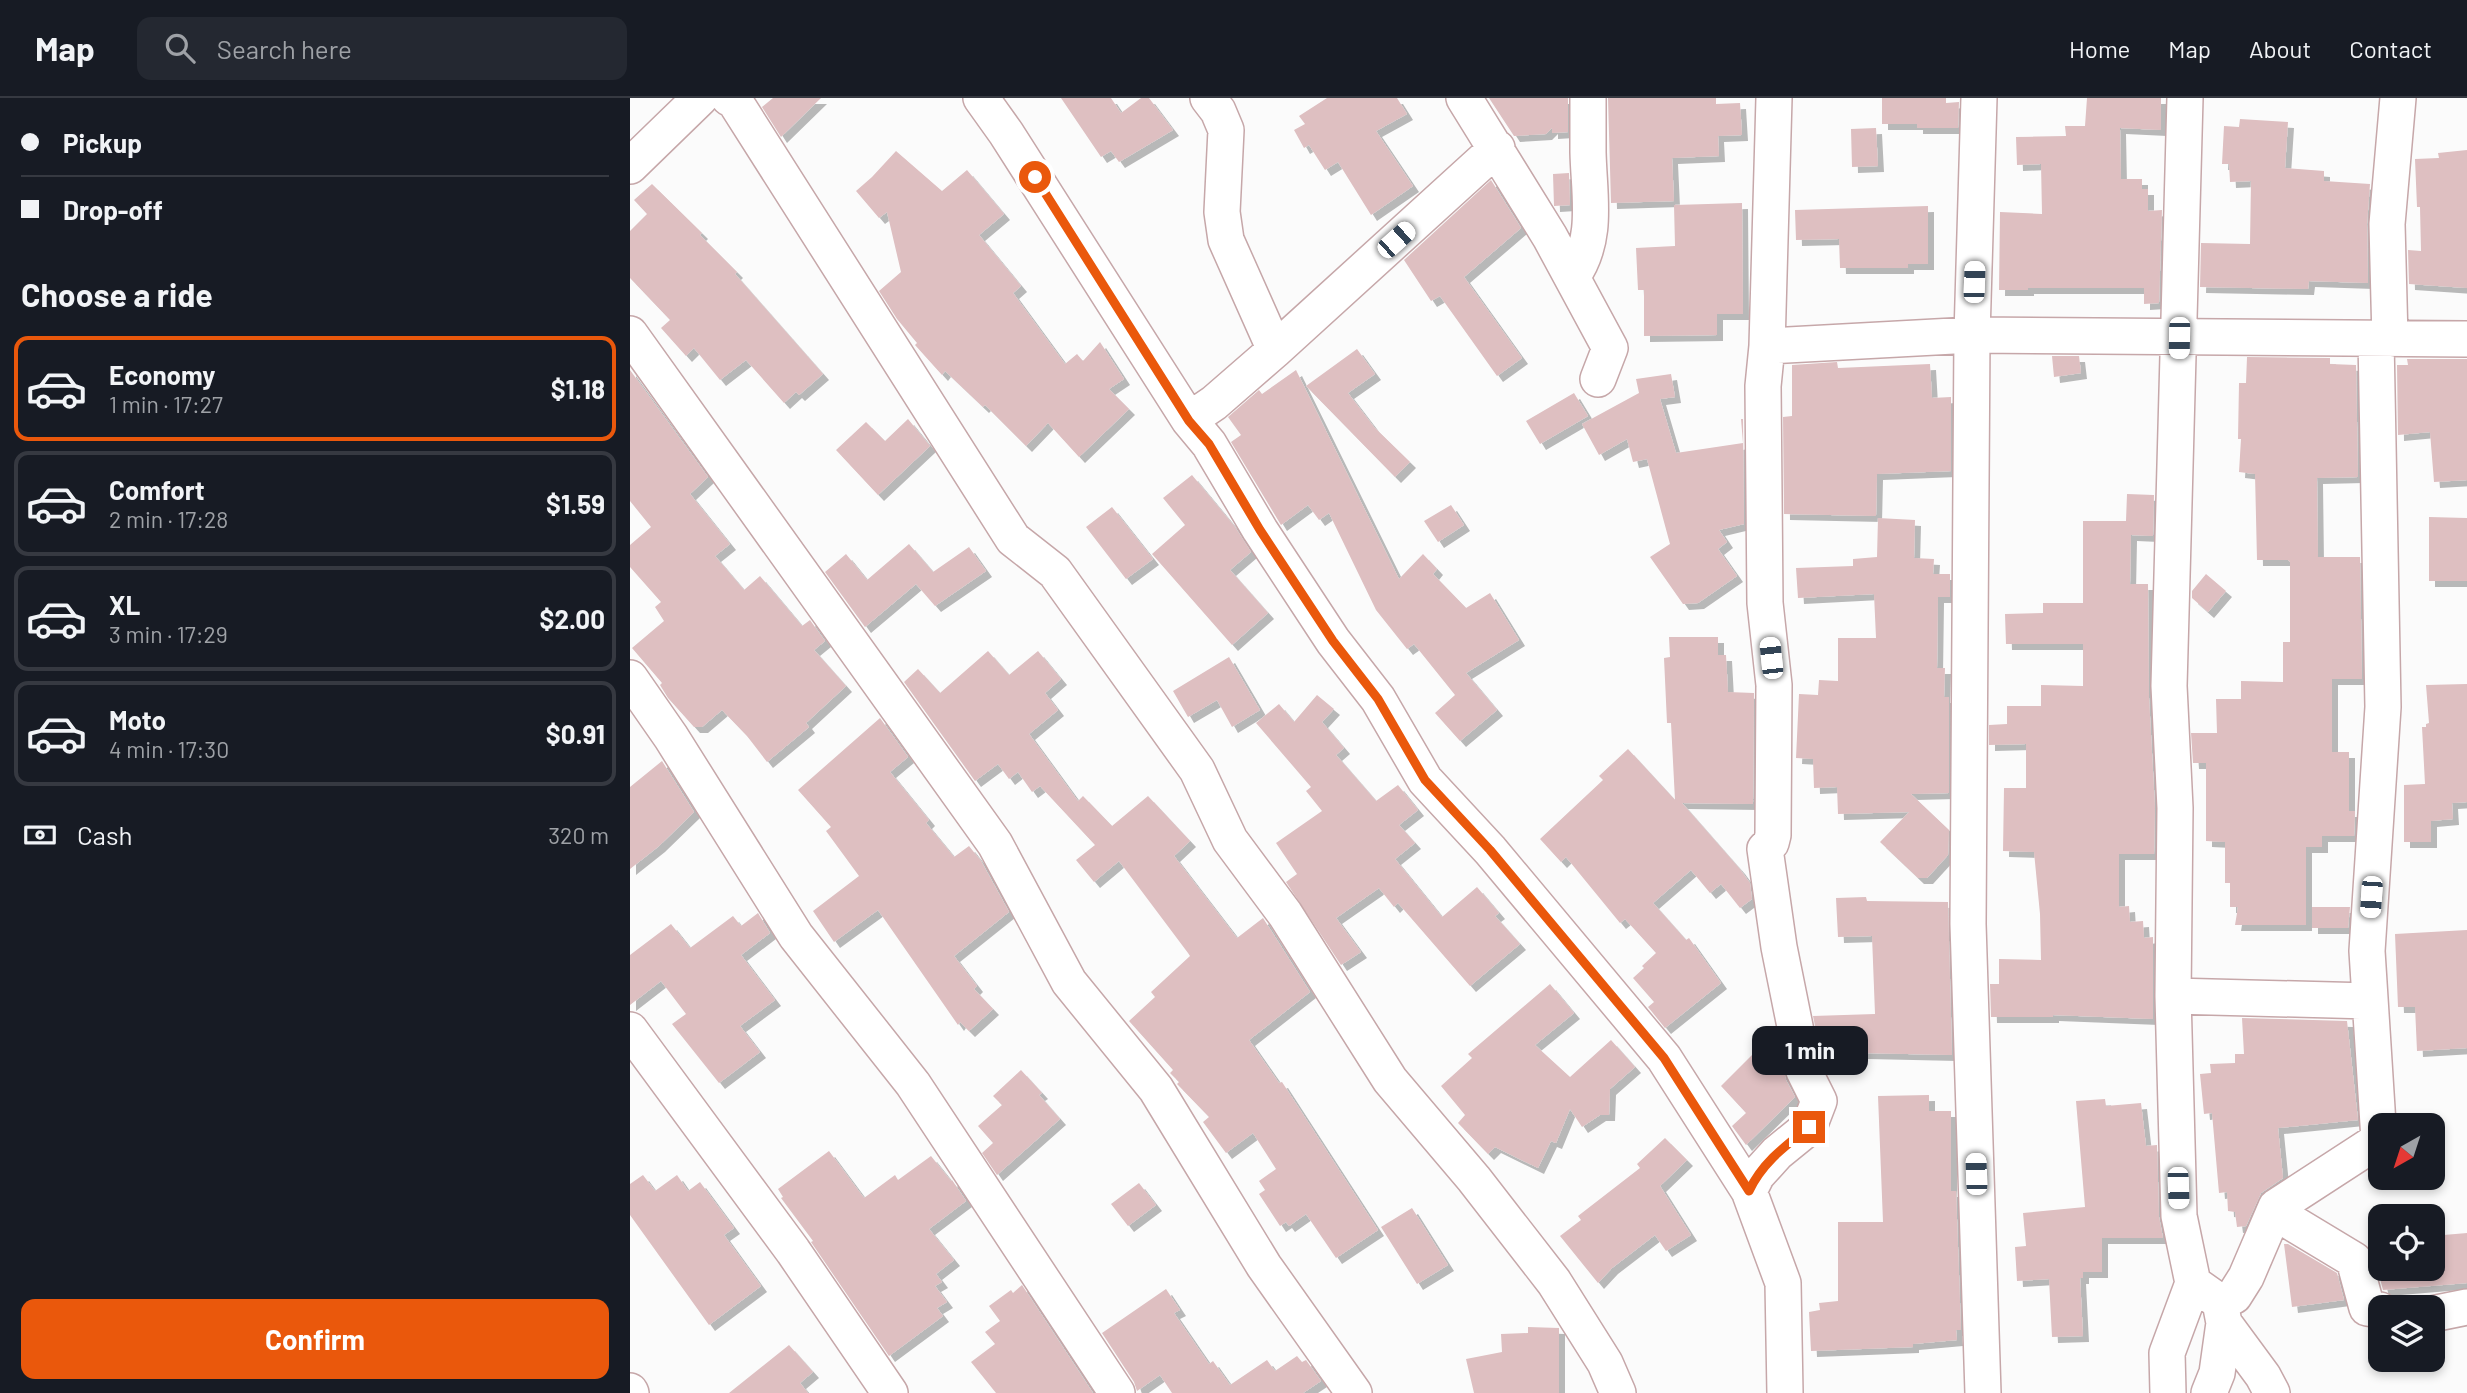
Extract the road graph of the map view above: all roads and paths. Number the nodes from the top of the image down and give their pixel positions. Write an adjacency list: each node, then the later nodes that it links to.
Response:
1 (700, 98): 12 (street)
2 (729, 98): 36 (street)
3 (981, 98): 22 (street)
4 (1208, 98): 20 (street)
5 (1464, 98): 11 (street)
6 (1588, 98): 13 (street)
7 (1774, 98): 19 (street)
8 (1979, 98): 15 (street)
9 (2185, 98): 16 (street)
10 (2398, 98): 17 (street)
11 (1497, 148): 13 (street); 20 (street)
12 (630, 166)
13 (1572, 277): 21 (street)
14 (630, 334): 35 (street)
15 (1972, 335): 16 (street); 19 (street); 38 (street)
16 (2179, 338): 17 (street); 24 (street)
17 (2383, 339): 18 (street); 25 (street)
18 (2467, 340)
19 (1767, 346): 27 (street)
20 (1275, 350): 22 (street)
21 (1598, 379)
22 (1189, 421): 27 (street)
23 (630, 678): 34 (street)
24 (2173, 996): 25 (street); 29 (street)
25 (2370, 1000): 28 (street)
26 (630, 1030): 33 (street)
27 (1749, 1191): 37 (street)
28 (2276, 1207): 29 (street); 31 (street)
29 (2213, 1303): 39 (street); 40 (street); 41 (street)
30 (2467, 1307): 32 (street)
31 (2368, 1308)
32 (2445, 1311)
33 (890, 1393)
34 (1117, 1393)
35 (1354, 1393)
36 (1618, 1393)
37 (1785, 1393)
38 (1983, 1393)
39 (2168, 1393)
40 (2209, 1393)
41 (2272, 1393)

